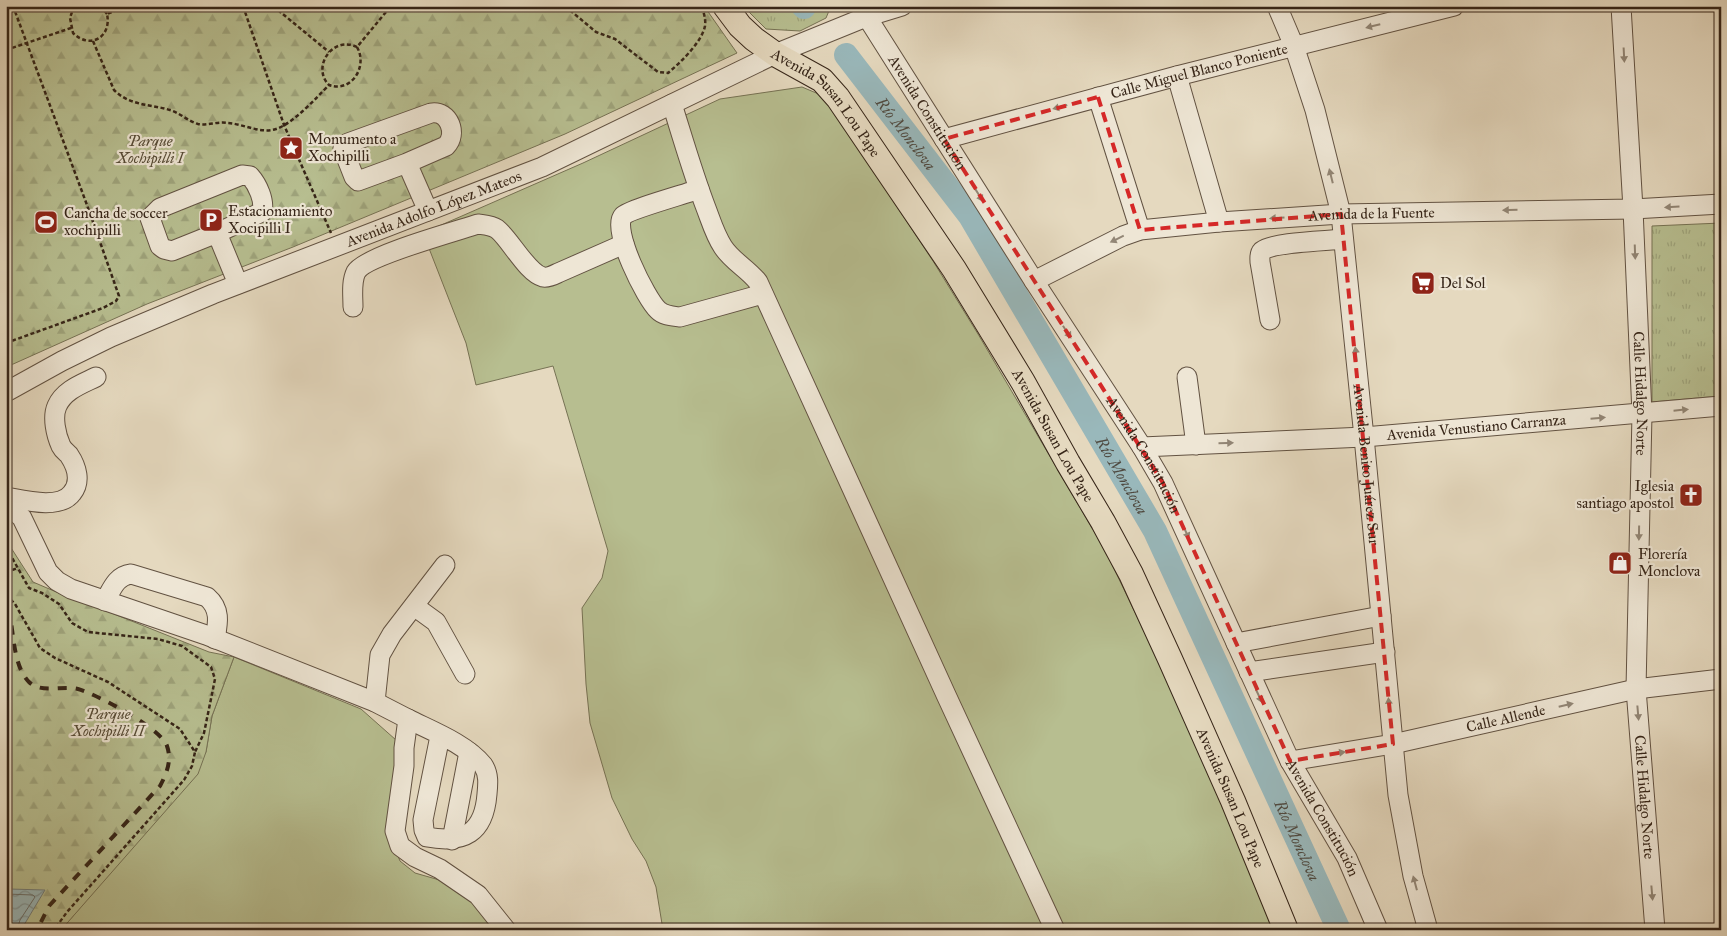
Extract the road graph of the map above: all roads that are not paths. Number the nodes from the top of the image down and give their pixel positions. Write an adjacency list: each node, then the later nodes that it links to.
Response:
1 (725, 6): 11 (main road, Avenida Susan Lou Pape)
2 (848, 6): 8 (street)
3 (902, 6): 7 (street, Avenida Adolfo López Mateos)
4 (1277, 6): 10 (street, Avenida Benito Juárez Sur)
5 (1454, 6): 10 (street, Calle Miguel Blanco Poniente, one-way to 10)
6 (1622, 6): 19 (street, Calle Hidalgo Norte, one-way to 19)
7 (863, 12): 8 (street, Avenida Adolfo López Mateos); 9 (street, Avenida Constitución)
8 (837, 28): 9 (street); 11 (street, Avenida Adolfo López Mateos)
9 (883, 43): 15 (street, Avenida Constitución)
10 (1294, 46): 12 (street, Calle Miguel Blanco Poniente); 21 (street, Avenida Benito Juárez Sur, one-way to 10)
11 (775, 54): 14 (street, Avenida Adolfo López Mateos); 62 (main road, Avenida Susan Lou Pape)
12 (1177, 76): 13 (street, Calle Miguel Blanco Poniente); 22 (street)
13 (1098, 97): 15 (street, Calle Miguel Blanco Poniente, one-way to 15); 23 (street)
14 (672, 104): 17 (street); 20 (street, Avenida Adolfo López Mateos)
15 (944, 138): 27 (street, Avenida Constitución, one-way to 27)
16 (407, 164): 16 (street); 20 (street)
17 (699, 189): 26 (street); 29 (street)
18 (1721, 204): 19 (street, Avenida de la Fuente, one-way to 19)
19 (1633, 209): 21 (street, Avenida de la Fuente, one-way to 21); 36 (street, Calle Hidalgo Norte, one-way to 36)
20 (428, 210): 28 (street, Avenida Adolfo López Mateos)
21 (1340, 214): 22 (street, Avenida de la Fuente, one-way to 22); 25 (street, Avenida Benito Juárez Sur)
22 (1219, 222): 23 (street, Avenida de la Fuente)
23 (1140, 230): 27 (street, Avenida de la Fuente, one-way to 27)
24 (217, 234): 24 (street); 28 (street)
25 (1343, 239): 31 (street); 37 (street, Avenida Benito Juárez Sur, one-way to 25)
26 (624, 244): 29 (street); 30 (street)
27 (1034, 281): 39 (street, Avenida Constitución, one-way to 39)
28 (238, 284): 34 (street, Avenida Adolfo López Mateos)
29 (763, 294): 61 (street)
30 (353, 307)
31 (1270, 320)
32 (96, 377): 40 (street)
33 (1187, 377): 38 (street)
34 (10, 384)
35 (1721, 406): 36 (street, Avenida Venustiano Carranza, one-way to 35)
36 (1642, 414): 37 (street, Avenida Venustiano Carranza, one-way to 36); 52 (street, Calle Hidalgo Norte, one-way to 52)
37 (1364, 438): 38 (street, Avenida Venustiano Carranza, one-way to 37); 45 (street, Avenida Benito Juárez Sur)
38 (1196, 444): 39 (street, Avenida Venustiano Carranza)
39 (1142, 447): 47 (street, Avenida Constitución, one-way to 47)
40 (6, 497)
41 (6, 502): 43 (street)
42 (445, 566): 44 (street)
43 (106, 601): 46 (street); 46 (street)
44 (414, 606): 50 (street); 53 (street)
45 (1381, 616): 47 (street); 48 (street, Avenida Benito Juárez Sur)
46 (215, 639): 53 (street)
47 (1236, 643): 49 (street, Avenida Constitución)
48 (1385, 652): 49 (street); 56 (street, Avenida Benito Juárez Sur, one-way to 48)
49 (1249, 672): 58 (street, Avenida Constitución, one-way to 58)
50 (465, 674)
51 (1721, 679): 52 (street, Calle Allende)
52 (1636, 689): 56 (street, Calle Allende, one-way to 52); 65 (street, Calle Hidalgo Norte, one-way to 65)
53 (375, 702): 54 (street)
54 (408, 719): 55 (street); 60 (street)
55 (440, 736): 57 (street); 59 (street)
56 (1393, 744): 58 (street, Calle Allende, one-way to 56); 64 (street, Avenida Benito Juárez Sur, one-way to 56)
57 (469, 752): 59 (street); 59 (street)
58 (1290, 761): 63 (street, Avenida Constitución)
59 (452, 840)
60 (506, 930)
61 (1055, 930)
62 (1286, 930)
63 (1378, 930)
64 (1428, 930)
65 (1655, 930)

